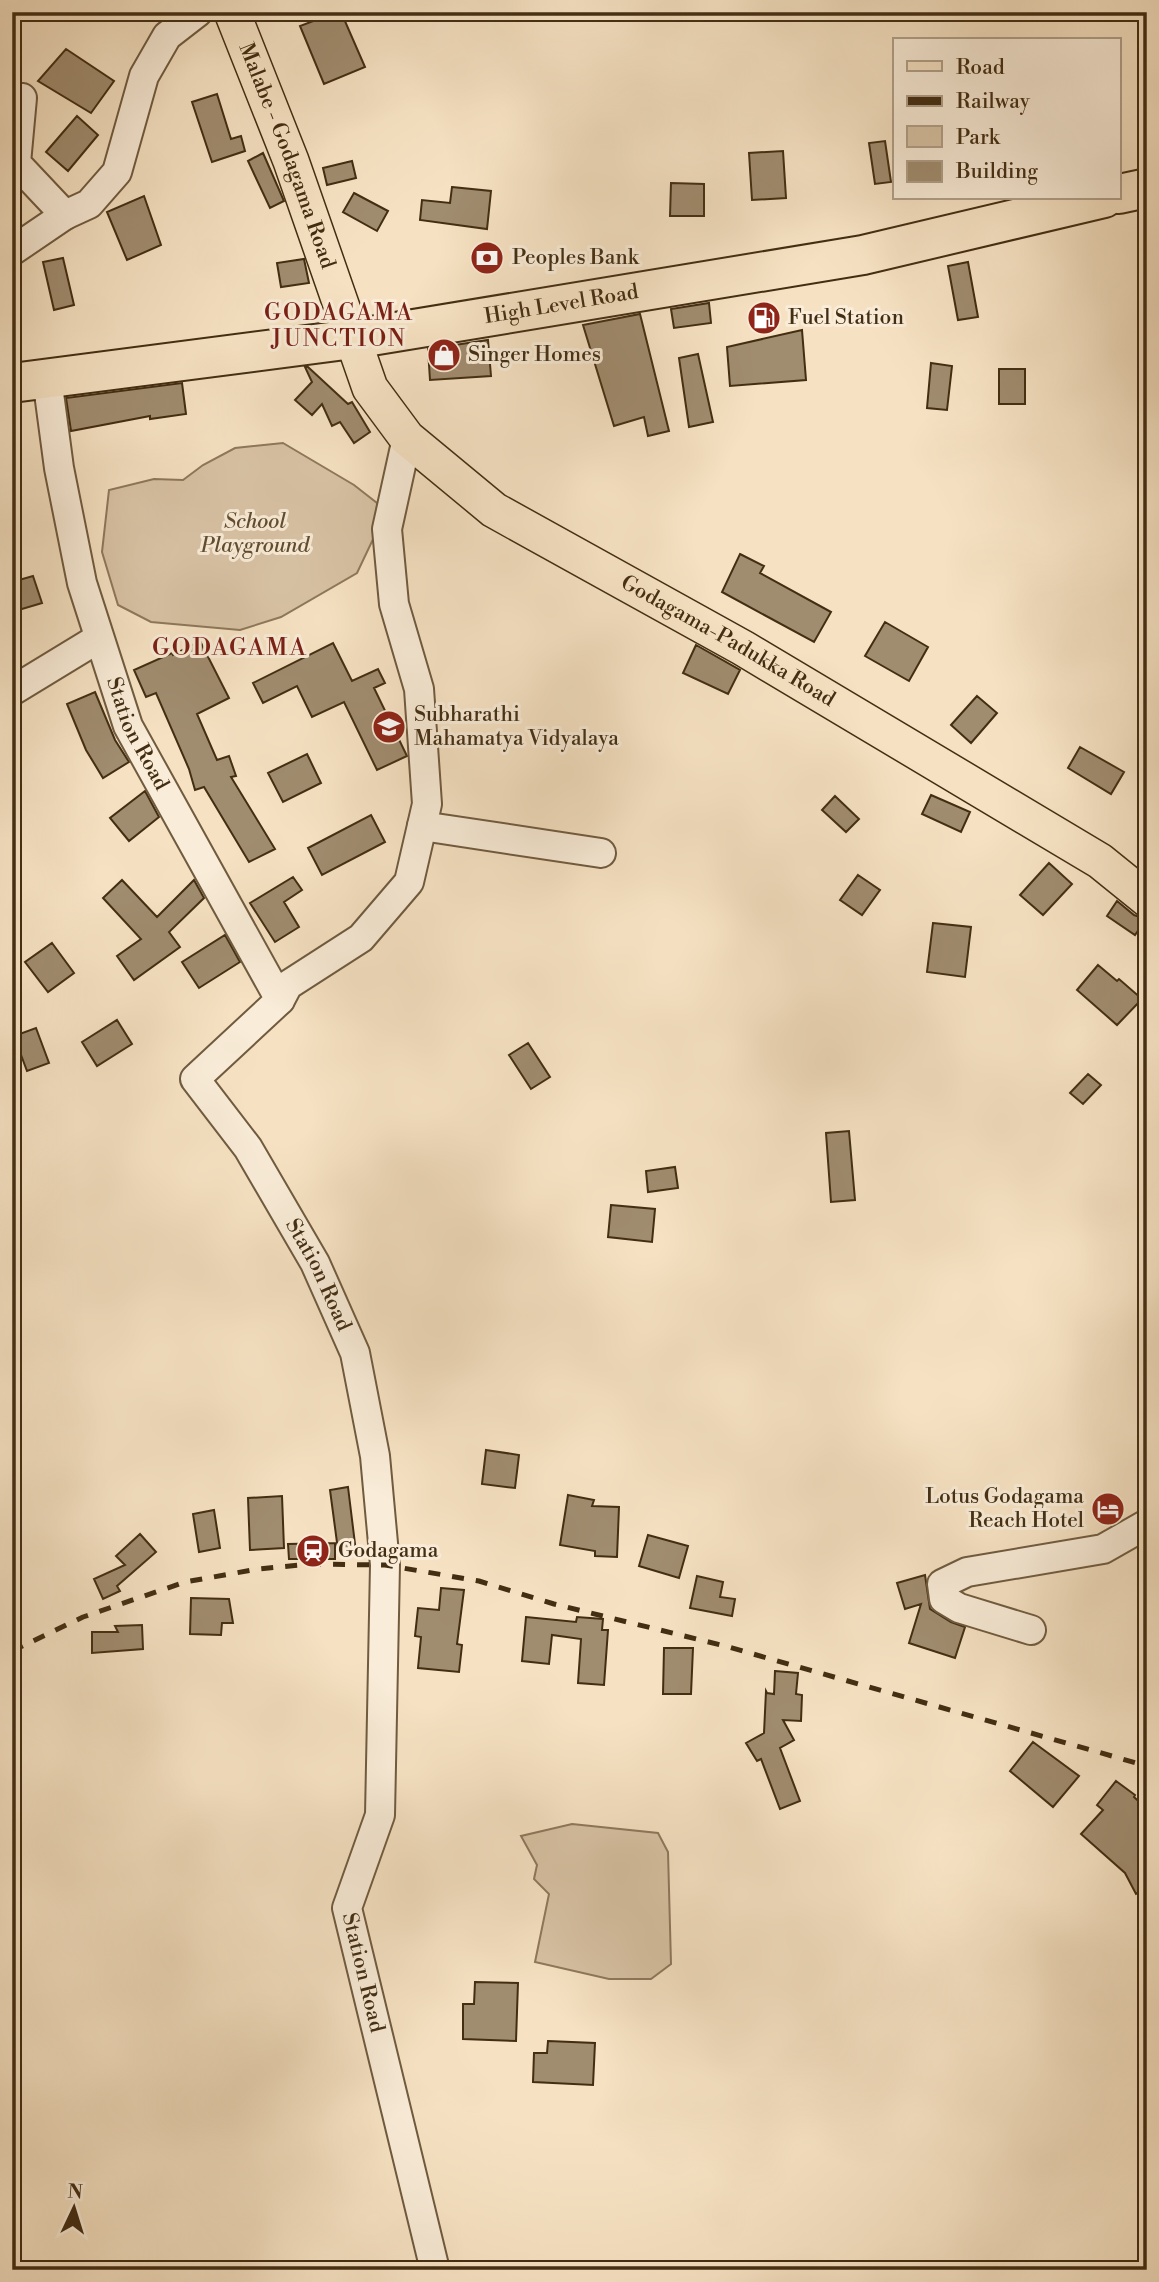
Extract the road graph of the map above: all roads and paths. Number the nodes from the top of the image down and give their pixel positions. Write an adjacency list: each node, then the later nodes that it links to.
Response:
1 (198, 12): 7 (street)
2 (232, 12): 9 (main road, Malabe - Godagama Road)
3 (22, 98): 7 (street)
4 (1147, 188): 5 (highway)
5 (1120, 194)
6 (1096, 200): 9 (highway, High Level Road)
7 (65, 215): 8 (street)
8 (12, 251)
9 (354, 339): 10 (highway, High Level Road); 11 (main road, Godagama-Padukka Road)
10 (30, 381): 12 (street, Station Road)
11 (407, 438): 14 (street); 16 (main road, Godagama-Padukka Road)
12 (99, 638): 13 (street); 17 (street, Station Road)
13 (12, 691)
14 (422, 826): 15 (street); 17 (street)
15 (601, 853)
16 (1147, 900)
17 (280, 1000): 20 (street, Station Road)
18 (1147, 1524): 19 (street)
19 (1031, 1630)
20 (435, 2270)

